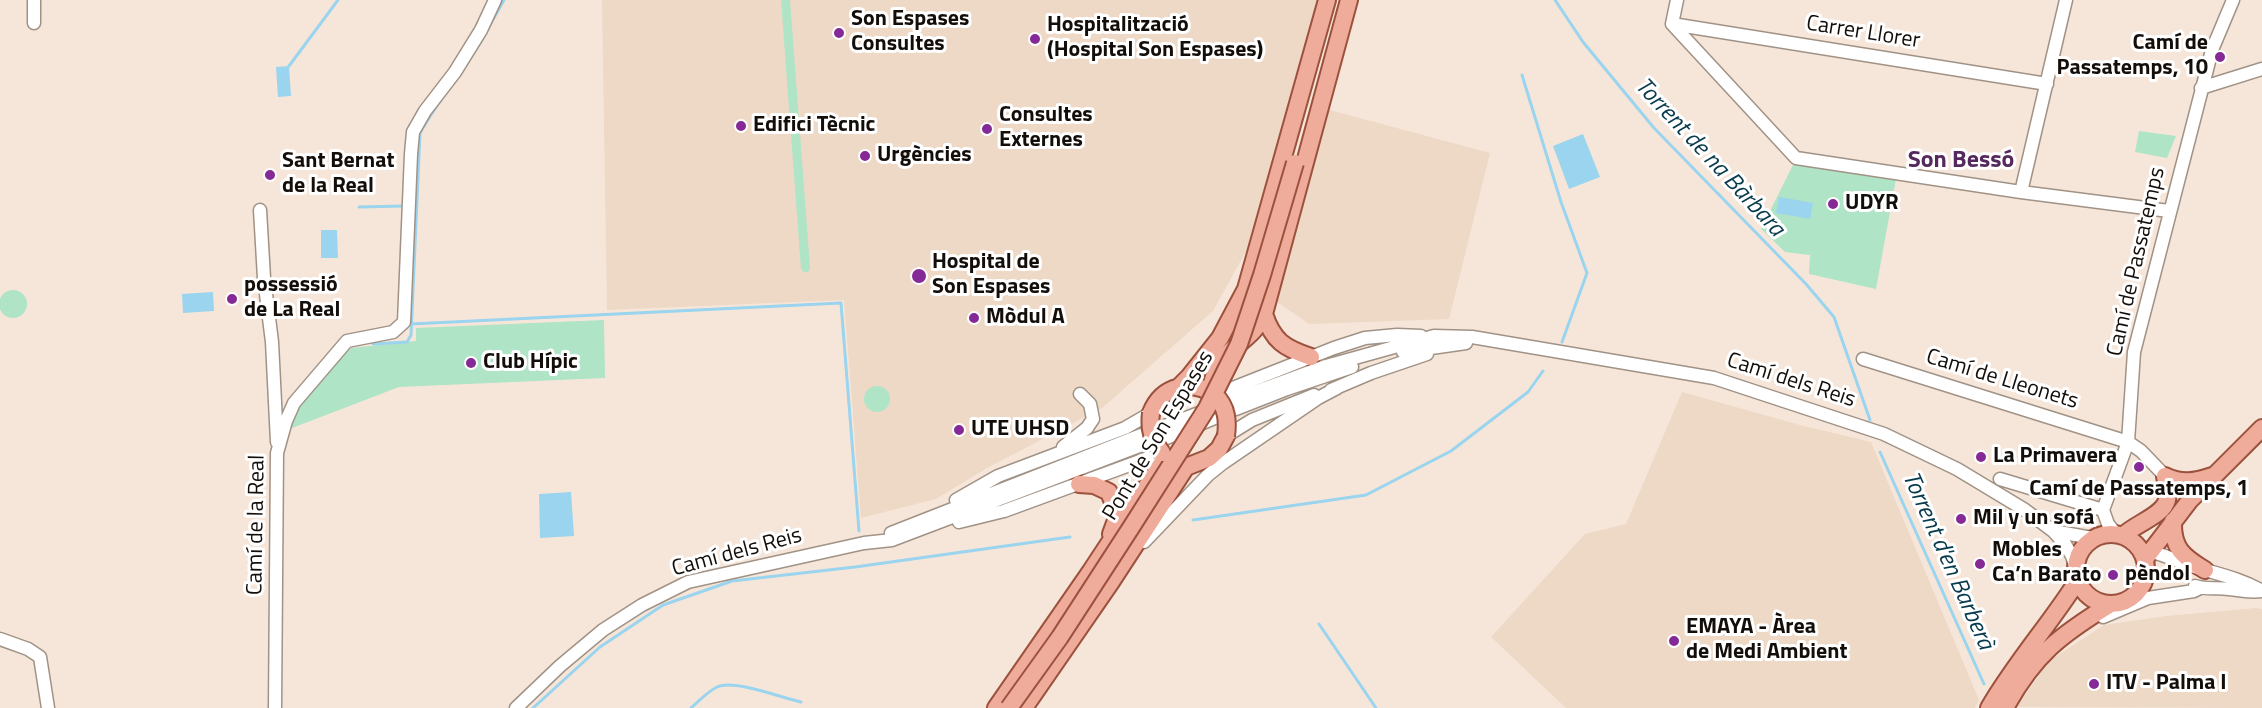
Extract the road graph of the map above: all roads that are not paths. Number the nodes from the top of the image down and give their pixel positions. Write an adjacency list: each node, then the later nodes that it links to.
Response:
1 (34, 0): 10 (street)
2 (495, 0): 36 (street, Camí de la Real)
3 (1327, 0): 16 (main road)
4 (1334, 0): 16 (main road); 17 (main road)
5 (1349, 0): 12 (main road); 17 (main road)
6 (1356, 0): 12 (main road)
7 (1677, 0): 11 (street)
8 (2066, 0): 14 (street)
9 (2233, 0): 15 (street, Camí de Passatemps)
10 (34, 23)
11 (1672, 24): 14 (street, Carrer Llorer); 18 (street)
12 (1339, 44): 21 (main road)
13 (2262, 69): 15 (street)
14 (2047, 84): 18 (street)
15 (2201, 88): 20 (street, Camí de Passatemps)
16 (1292, 128): 27 (main road)
17 (1295, 163): 63 (main road, Pont de Son Espases, bridge)
18 (2021, 192): 20 (street)
19 (260, 210): 36 (street)
20 (2169, 211): 35 (street, Camí de Passatemps)
21 (1264, 314): 25 (main road); 30 (main road)
22 (1434, 336): 23 (street, Camí dels Reis); 25 (street); 30 (street, Camí dels Reis)
23 (1491, 341): 24 (street, Camí dels Reis); 47 (street, Camí dels Reis)
24 (1454, 345): 28 (street); 30 (street, Camí dels Reis)
25 (1311, 357): 30 (street)
26 (1863, 359): 35 (street, Camí de Lleonets)
27 (1179, 387): 30 (main road); 33 (main road)
28 (1337, 388): 32 (street); 51 (street)
29 (1080, 394): 37 (street)
30 (1221, 403): 32 (main road, bridge); 33 (street, Camí dels Reis)
31 (2262, 428): 39 (main road)
32 (1226, 436): 38 (main road)
33 (1161, 438): 37 (street); 38 (main road); 42 (street); 53 (main road)
34 (1143, 440): 45 (street, Camí dels Reis)
35 (2128, 442): 40 (street); 44 (street, Camí de Passatemps)
36 (278, 453): 60 (street, Camí de la Real)
37 (1047, 458): 45 (street)
38 (1193, 463): 51 (main road)
39 (2215, 474): 40 (main road); 43 (main road)
40 (2165, 476): 48 (main road)
41 (2000, 479): 44 (street)
42 (1079, 484): 45 (street); 53 (main road)
43 (2190, 500): 46 (main road); 48 (main road)
44 (2103, 510): 48 (street)
45 (936, 520): 61 (street, Camí dels Reis)
46 (2173, 521): 50 (main road); 52 (main road)
47 (2054, 531): 49 (street); 54 (street)
48 (2122, 536): 49 (main road); 50 (main road)
49 (2092, 538): 54 (main road)
50 (2146, 553): 52 (street); 57 (main road)
51 (1127, 557): 64 (main road)
52 (2205, 570): 56 (street)
53 (1092, 571): 62 (main road)
54 (2077, 574): 57 (main road); 65 (main road)
55 (2200, 588): 56 (street); 57 (street); 67 (street)
56 (2262, 591)
57 (2118, 603): 66 (main road)
58 (0, 639): 59 (street)
59 (48, 708)
60 (274, 708)
61 (516, 708)
62 (996, 708)
63 (1009, 708)
64 (1024, 708)
65 (1989, 708)
66 (2005, 708)
67 (2013, 708)

